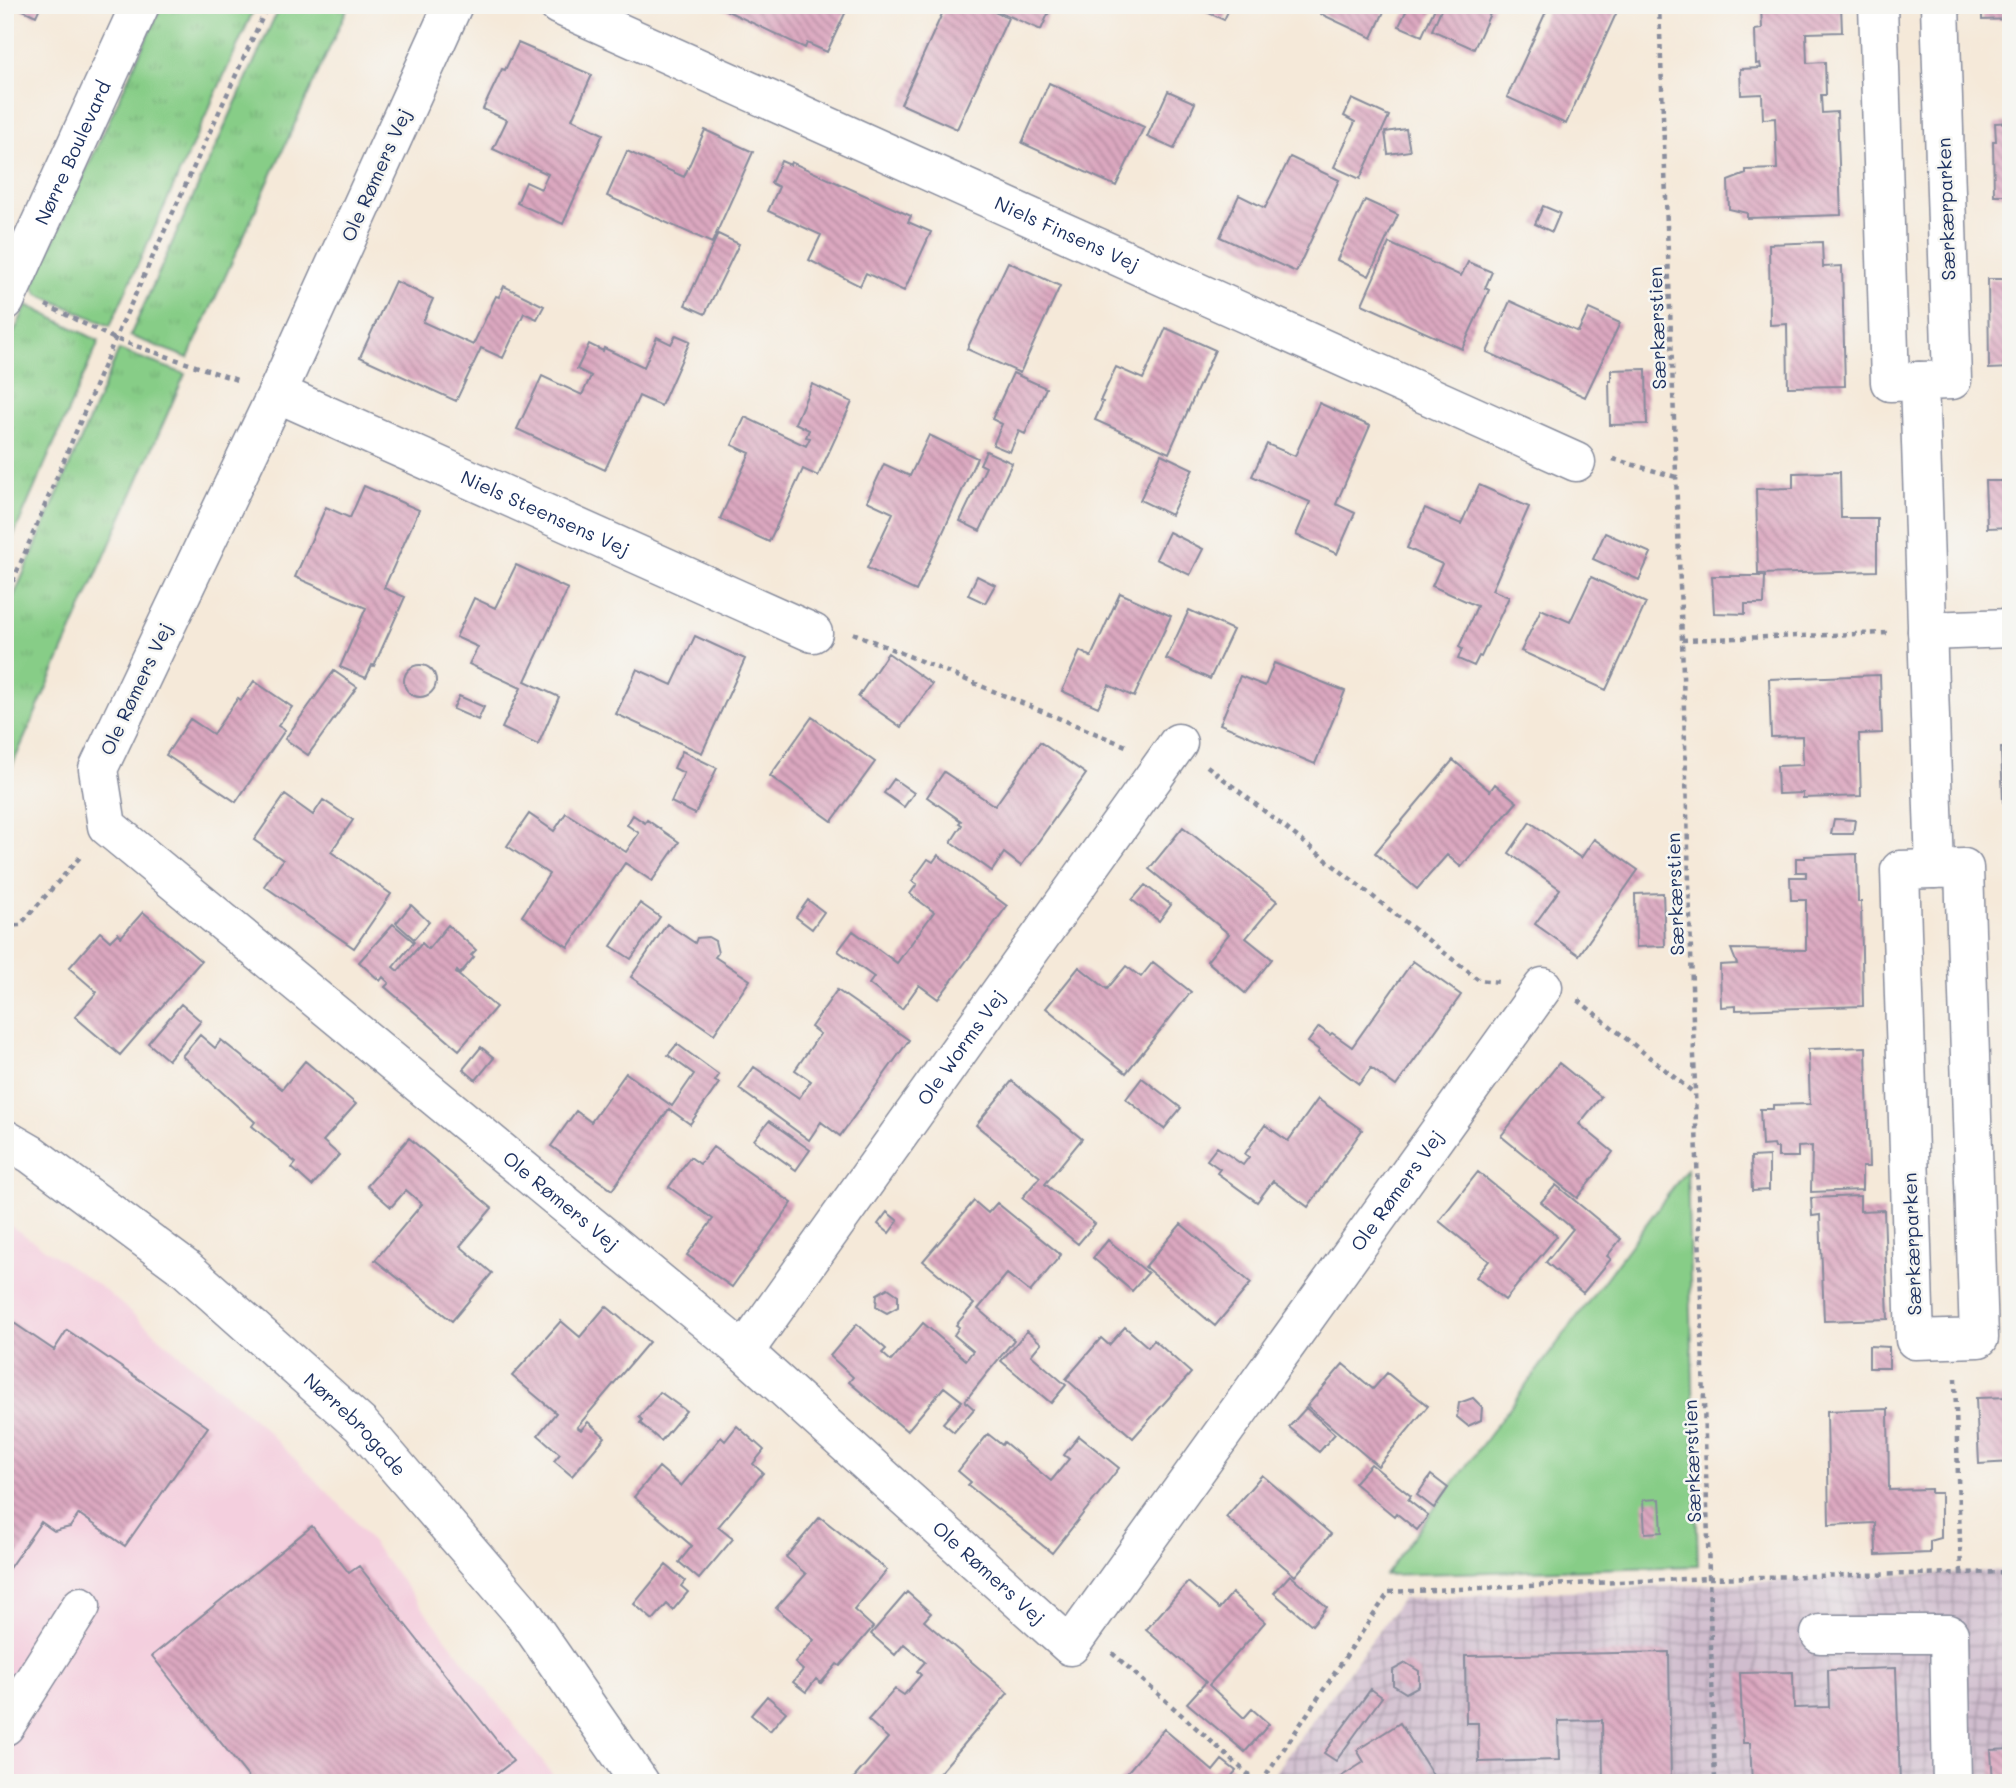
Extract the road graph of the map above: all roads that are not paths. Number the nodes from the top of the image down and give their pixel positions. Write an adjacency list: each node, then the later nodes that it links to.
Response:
1 (140, 5): 6 (street, Nørre Boulevard)
2 (453, 5): 8 (street, Ole Rømers Vej)
3 (558, 5): 9 (street, Niels Finsens Vej)
4 (1878, 5): 7 (street, Særkærparken)
5 (1940, 5): 7 (street, Særkærparken)
6 (8, 295)
7 (1919, 381): 11 (street)
8 (277, 393): 12 (street, Niels Steensens Vej); 17 (street, Ole Rømers Vej)
9 (1577, 462)
10 (2011, 628): 11 (street)
11 (1927, 631): 14 (street)
12 (813, 633)
13 (1178, 743): 17 (street, Ole Worms Vej)
14 (1935, 869): 14 (street, Særkærparken)
15 (1544, 987): 17 (street, Ole Rømers Vej)
16 (5, 1139): 21 (street, Nørrebrogade)
17 (744, 1352)
18 (81, 1606): 20 (street)
19 (1820, 1634): 22 (street)
20 (5, 1726)
21 (638, 1781)
22 (1952, 1783)

